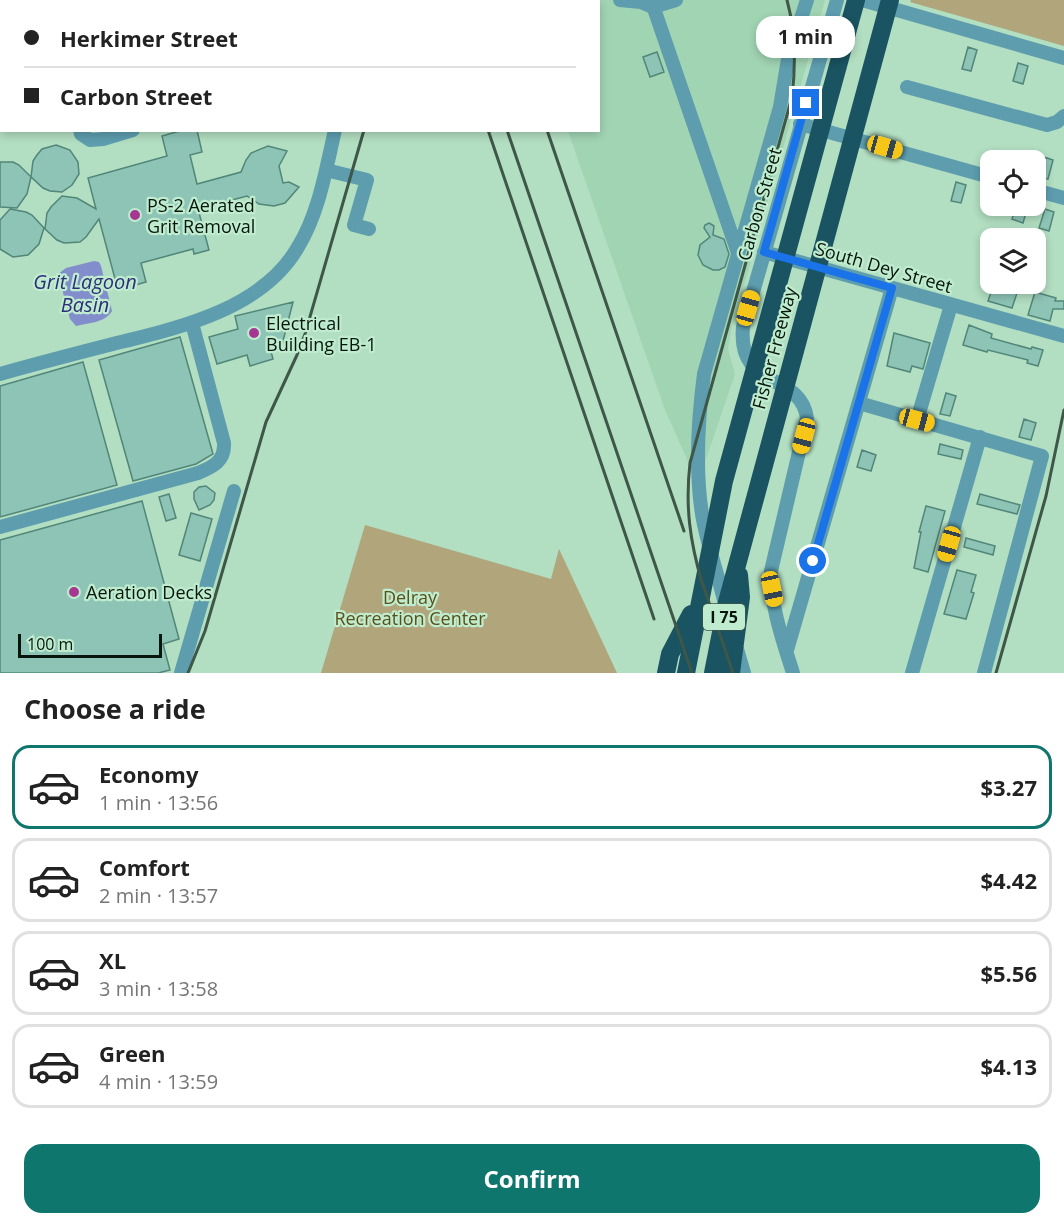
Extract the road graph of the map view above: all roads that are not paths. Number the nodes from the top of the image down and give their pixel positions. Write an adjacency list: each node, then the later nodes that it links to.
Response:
1 (620, 0): 8 (street)
2 (676, 0): 8 (street)
3 (807, 0): 22 (street)
4 (837, 0): 12 (street, Carbon Street)
5 (856, 0): 34 (highway, Fisher Freeway / I 75)
6 (862, 0): 9 (street)
7 (890, 0): 33 (highway, Fisher Freeway / I 75)
8 (652, 4): 22 (street)
9 (1064, 58)
10 (907, 87): 11 (street)
11 (1064, 116)
12 (800, 124): 17 (street); 21 (street, Carbon Street)
13 (80, 132): 14 (street)
14 (126, 132)
15 (335, 132): 16 (street)
16 (326, 170): 20 (street); 25 (street)
17 (980, 174)
18 (1046, 193): 19 (street)
19 (1064, 198)
20 (369, 229)
21 (764, 252): 23 (street, South Dey Street); 35 (street, Carbon Street)
22 (738, 253): 41 (street)
23 (892, 288): 24 (street, South Dey Street); 28 (street)
24 (951, 305): 26 (street, South Dey Street); 29 (street)
25 (192, 323): 27 (street); 32 (street)
26 (1064, 336)
27 (0, 374)
28 (859, 403): 29 (street); 35 (street)
29 (917, 420): 30 (street)
30 (980, 437): 43 (street); 44 (street)
31 (234, 490): 36 (street)
32 (0, 527)
33 (738, 561): 39 (highway, Fisher Freeway / I 75); 40 (highway)
34 (700, 597): 37 (highway); 38 (highway, Fisher Freeway / I 75)
35 (786, 652): 42 (street, Carbon Street)
36 (181, 673)
37 (666, 673)
38 (686, 673)
39 (713, 673)
40 (731, 673)
41 (744, 673)
42 (793, 673)
43 (912, 673)
44 (984, 673)

